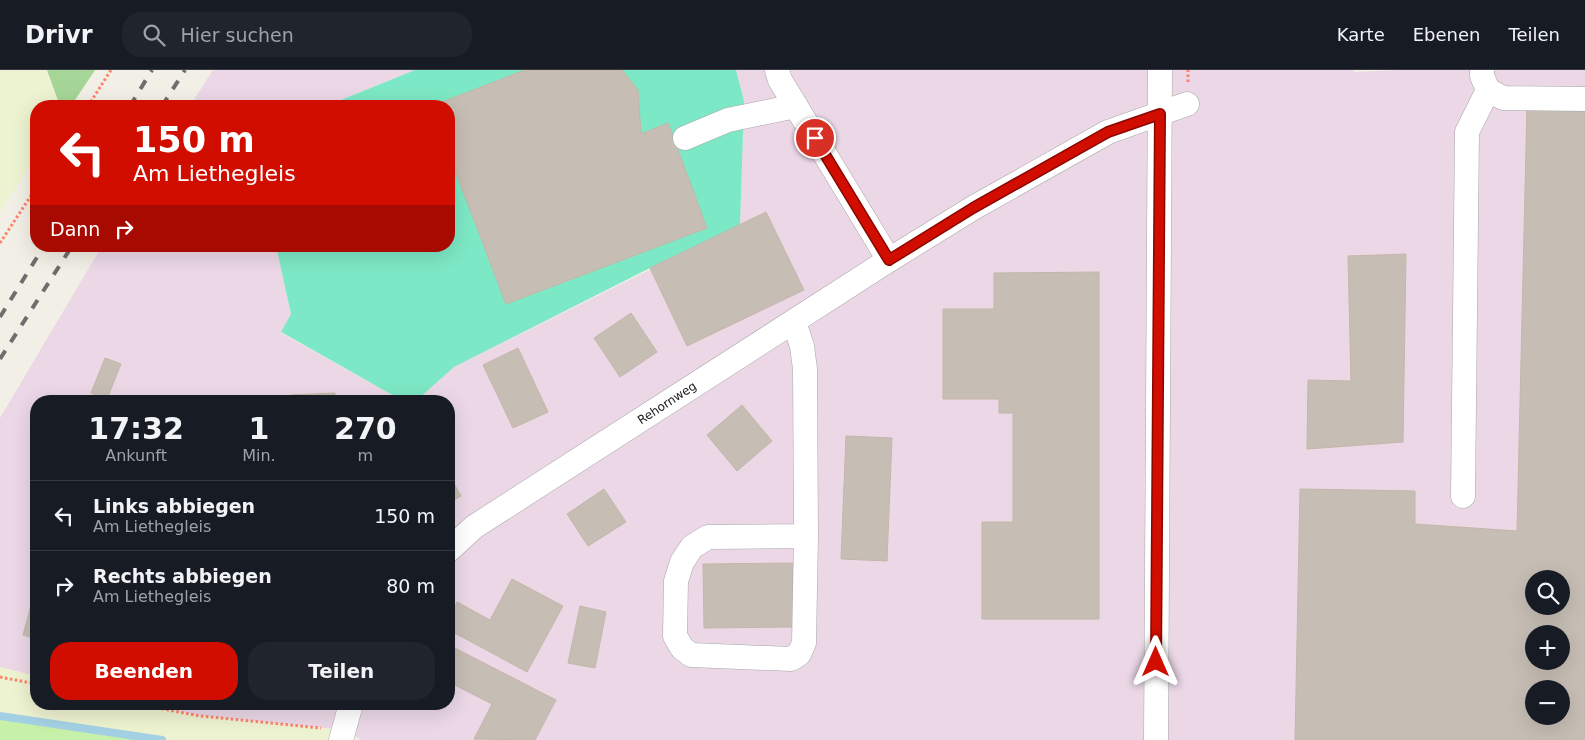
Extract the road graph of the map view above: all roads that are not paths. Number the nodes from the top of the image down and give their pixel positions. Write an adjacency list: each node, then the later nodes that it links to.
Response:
1 (777, 70): 6 (street)
2 (1160, 70): 7 (street)
3 (1485, 80): 4 (street); 11 (street)
4 (1585, 99)
5 (1186, 104): 7 (street, Rehornweg)
6 (796, 106): 8 (street); 9 (street)
7 (1160, 114): 9 (street, Rehornweg); 16 (street)
8 (685, 138)
9 (889, 260): 10 (street, Rehornweg)
10 (794, 322): 12 (street); 13 (street, Rehornweg)
11 (1463, 496)
12 (806, 536): 12 (street)
13 (455, 544)
14 (349, 710): 15 (street)
15 (342, 735)
16 (1156, 740)

